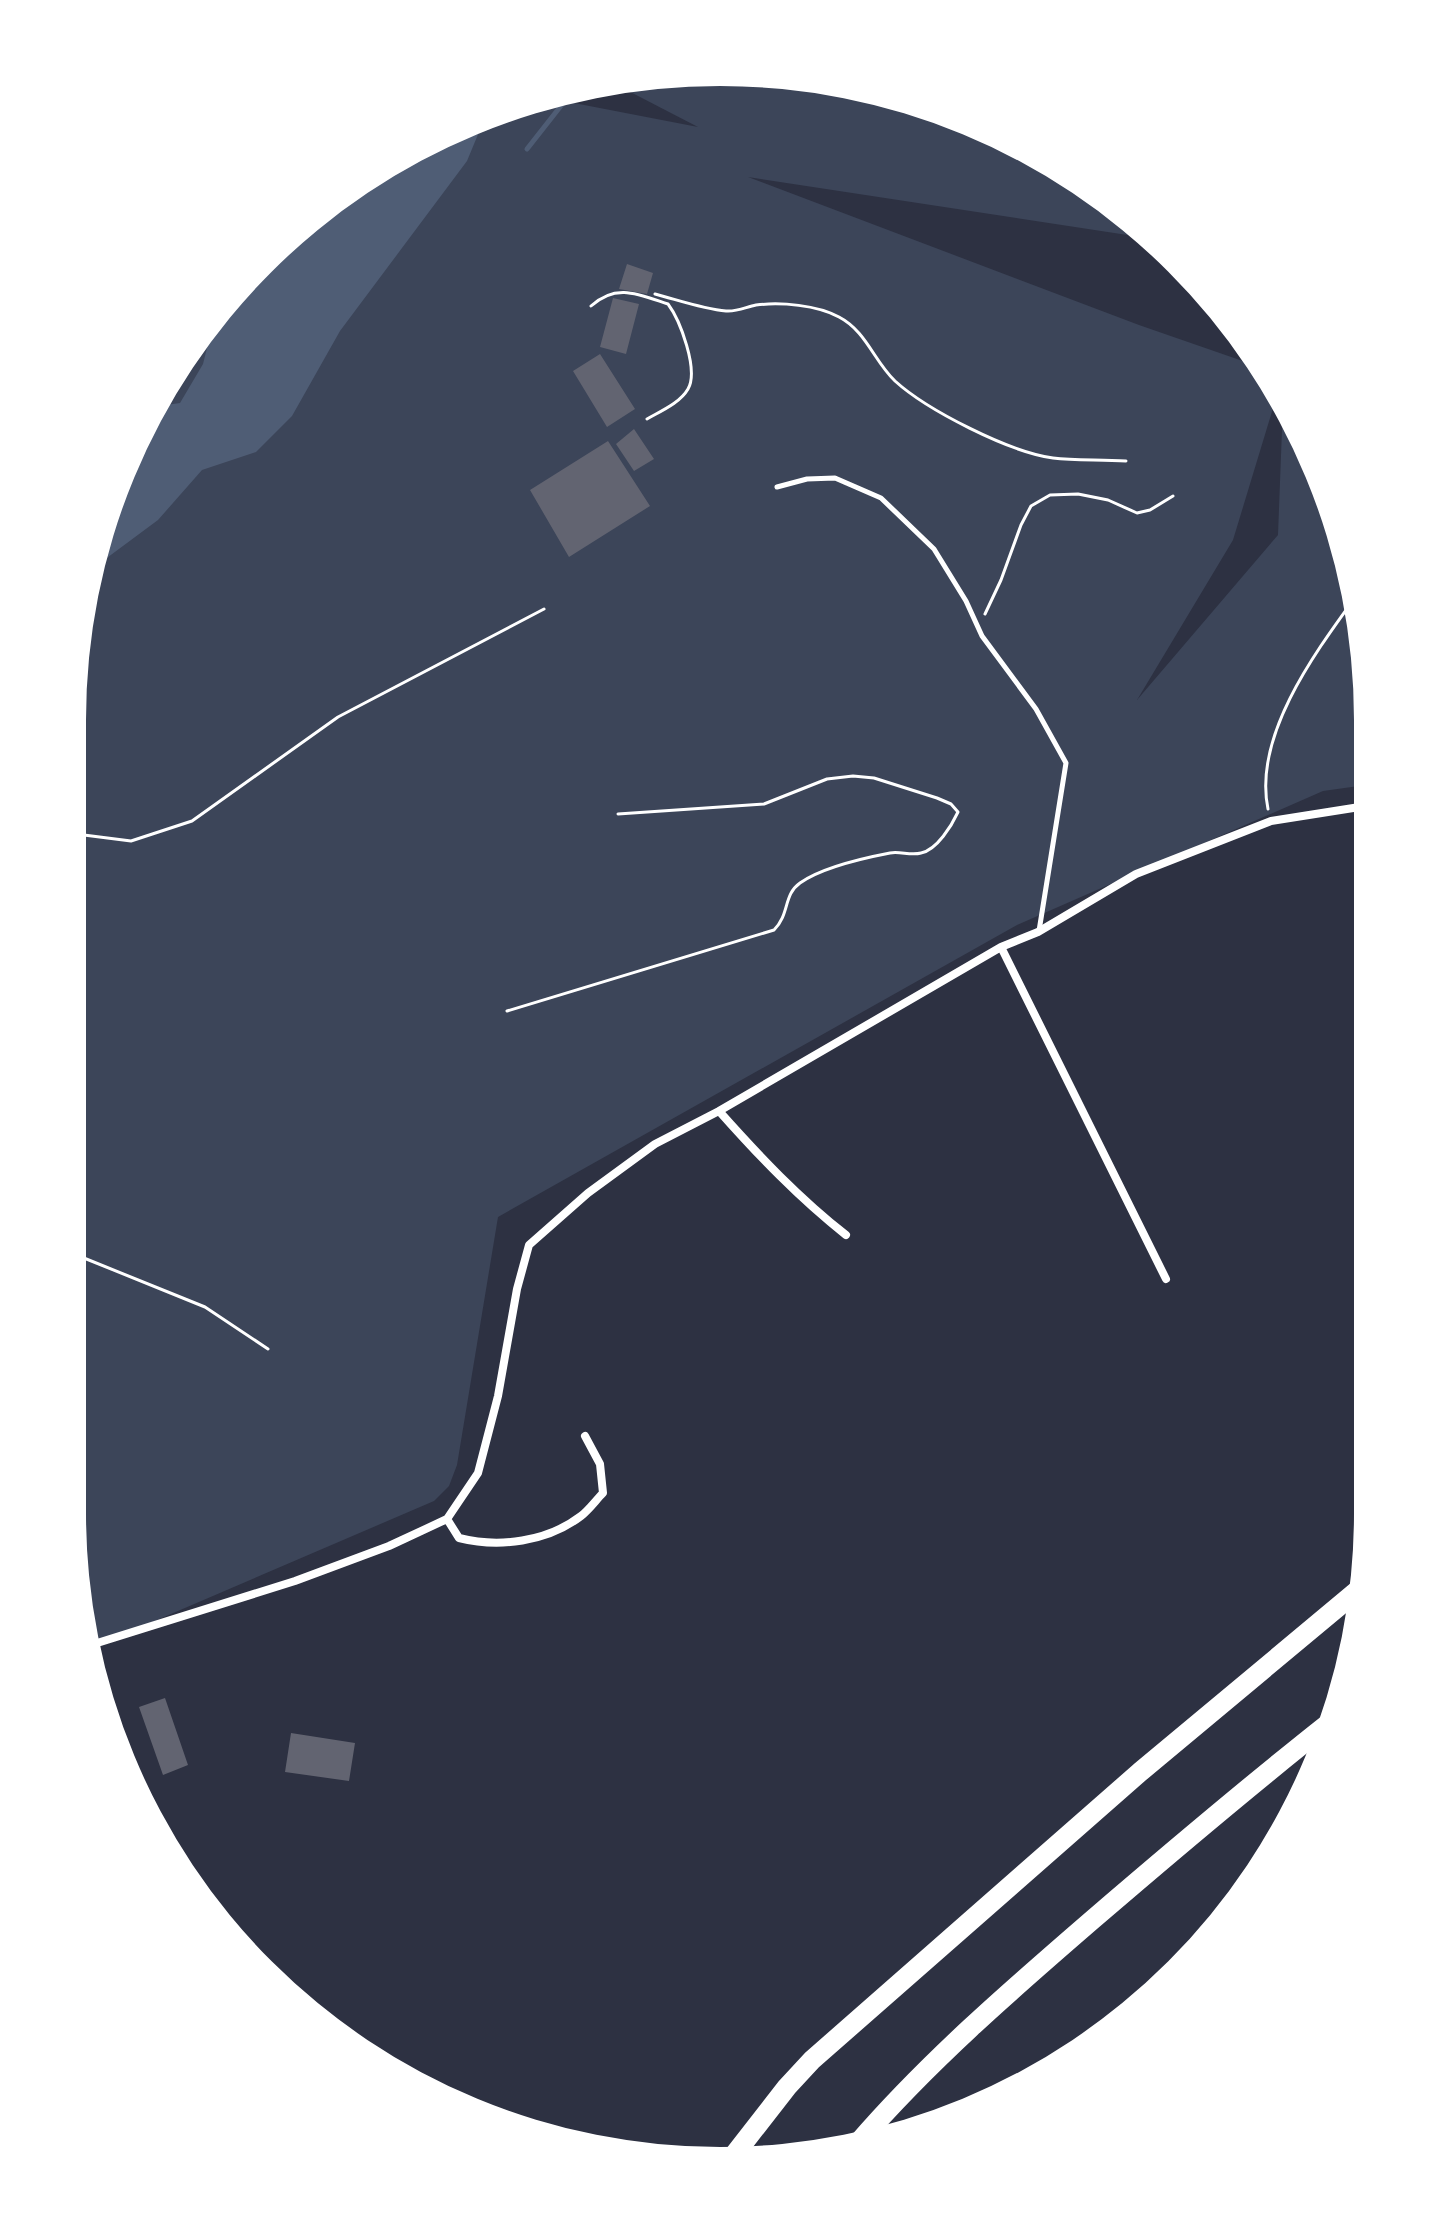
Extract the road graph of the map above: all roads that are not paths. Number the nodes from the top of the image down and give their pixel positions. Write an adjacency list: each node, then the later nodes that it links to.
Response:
1 (777, 487): 3 (lane)
2 (1354, 807): 3 (street)
3 (1038, 932): 4 (street)
4 (1001, 947): 5 (street); 7 (street)
5 (719, 1111): 6 (street); 9 (street)
6 (846, 1235)
7 (1166, 1279)
8 (585, 1436): 9 (street)
9 (447, 1519): 11 (street)
10 (1349, 1598): 14 (highway)
11 (99, 1642)
12 (1313, 1735): 13 (highway)
13 (870, 2128)
14 (741, 2146)

